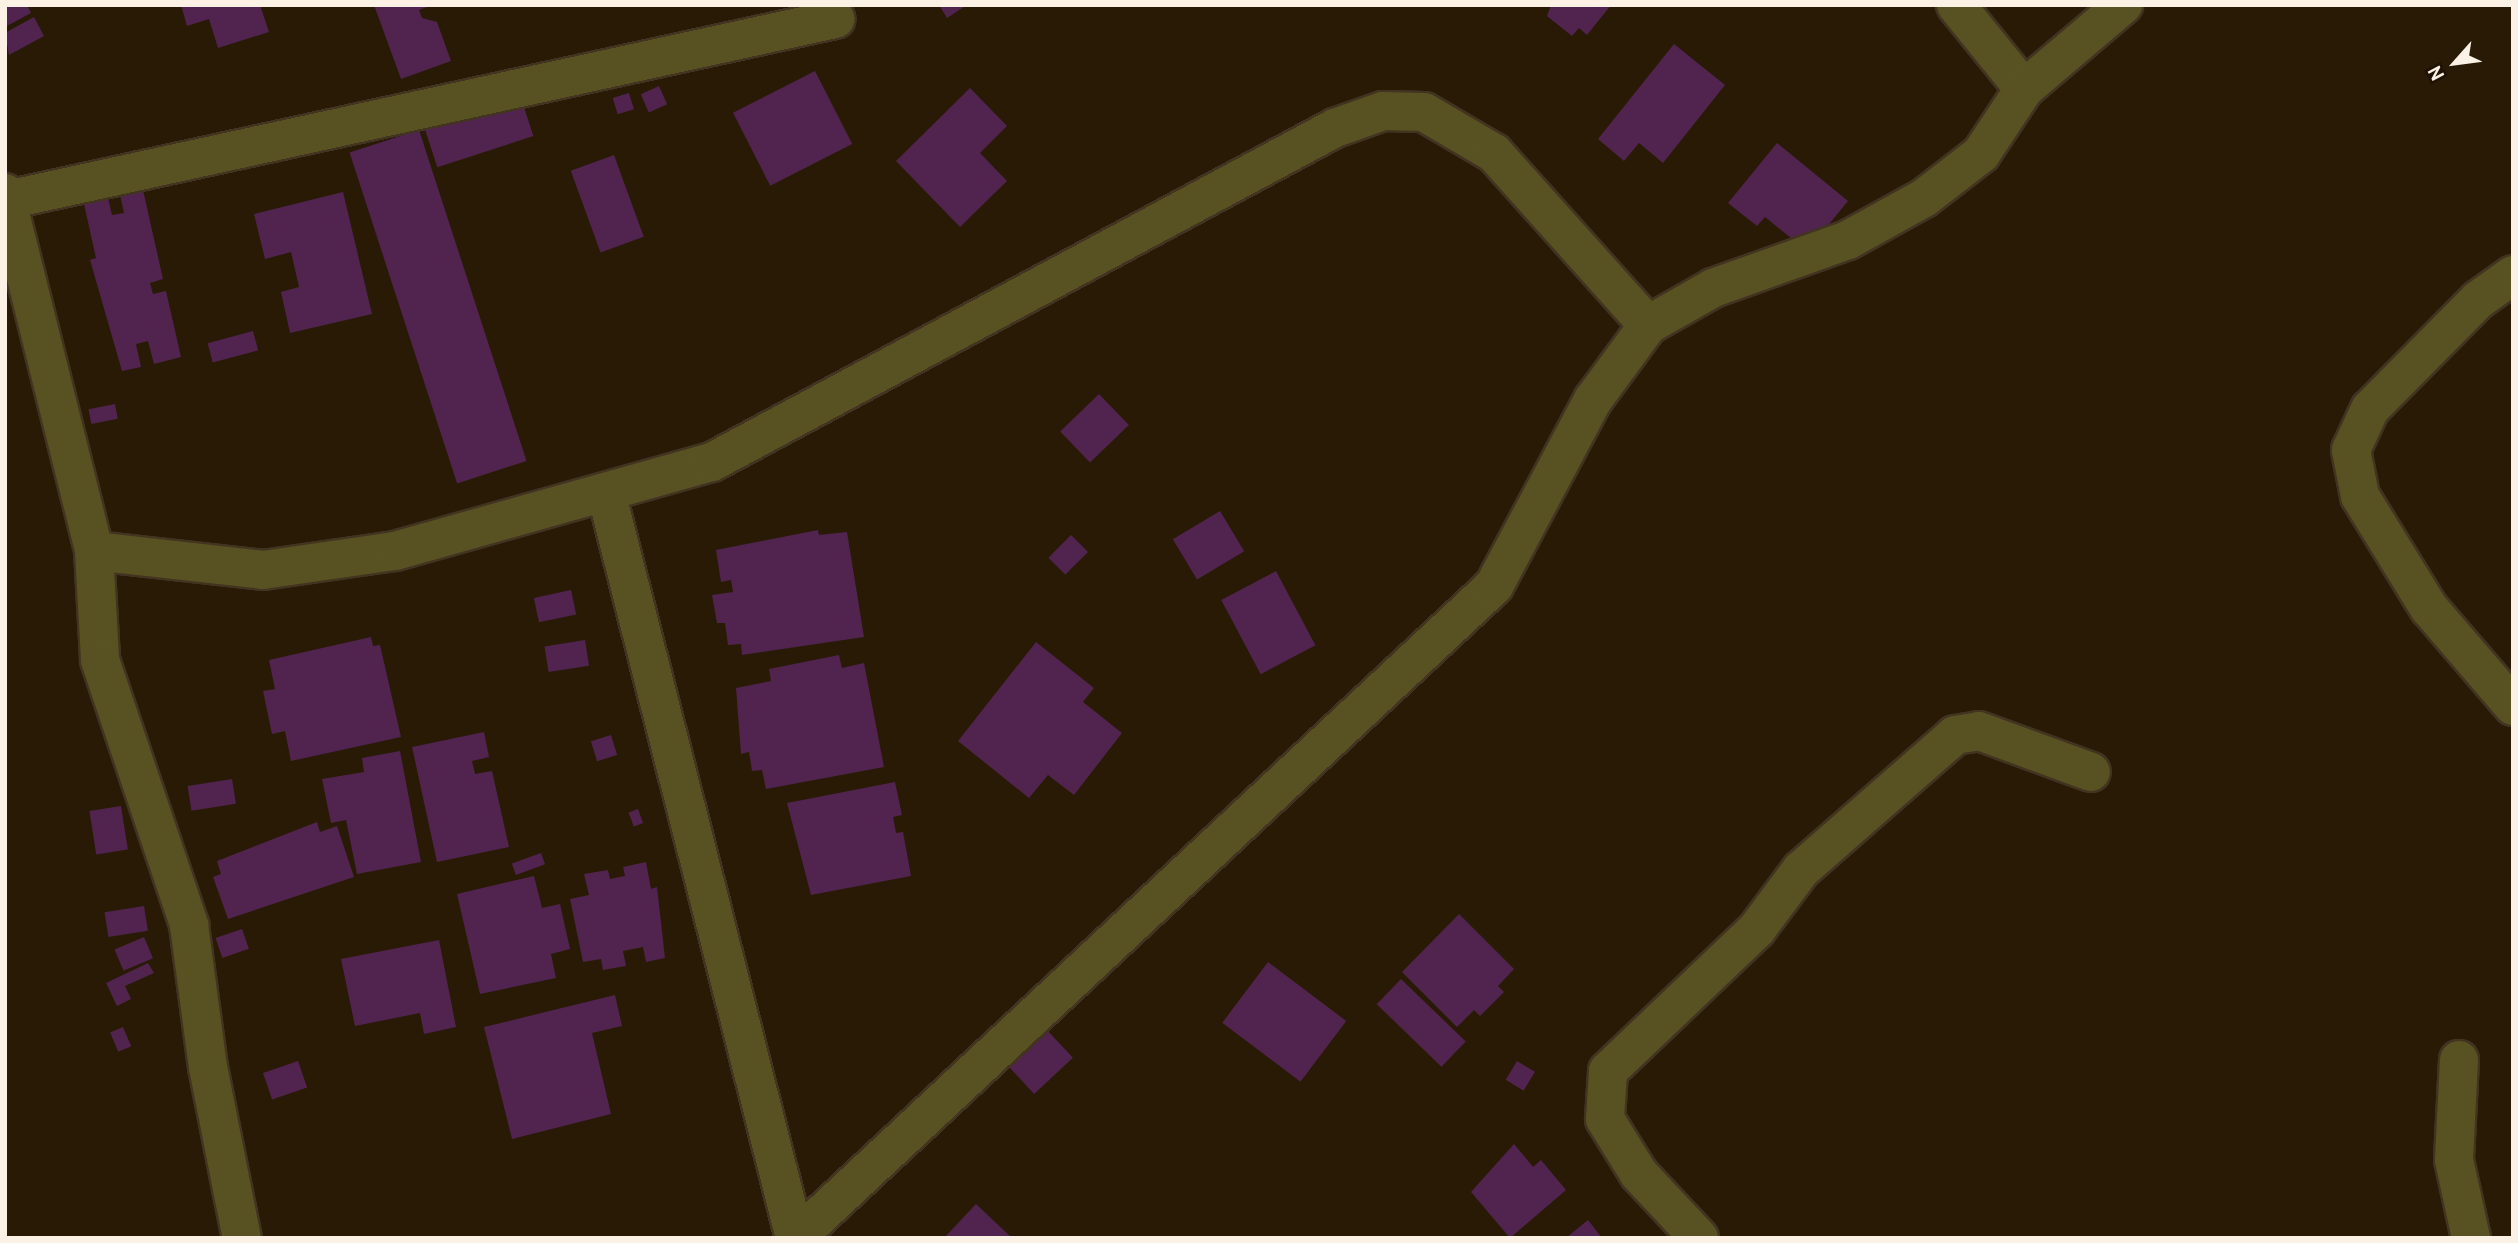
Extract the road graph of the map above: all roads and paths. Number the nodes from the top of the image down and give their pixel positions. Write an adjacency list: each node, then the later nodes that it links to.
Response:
1 (1956, 5): 4 (street)
2 (2123, 5): 4 (street)
3 (835, 19): 5 (street)
4 (2024, 89): 7 (street)
5 (6, 197): 9 (street)
6 (2513, 275): 10 (street)
7 (1648, 325): 8 (street); 14 (street)
8 (607, 496): 9 (street); 14 (street)
9 (94, 551): 13 (street)
10 (2513, 706)
11 (2091, 772): 15 (street)
12 (2459, 1060): 16 (street)
13 (242, 1238)
14 (795, 1238)
15 (1699, 1238)
16 (2471, 1238)

